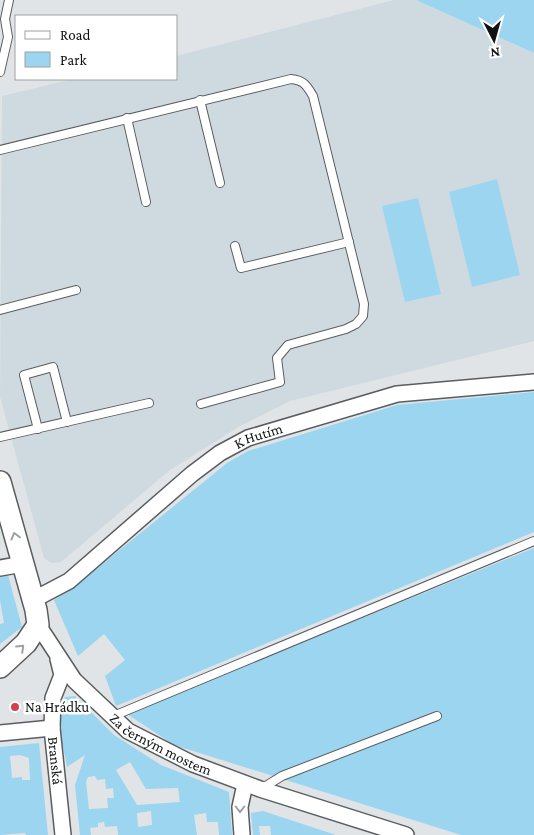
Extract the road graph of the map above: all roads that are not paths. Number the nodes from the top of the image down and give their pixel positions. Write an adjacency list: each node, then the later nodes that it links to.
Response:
1 (9, 0): 2 (lane)
2 (0, 72)
3 (200, 100): 4 (lane); 6 (lane); 8 (lane)
4 (127, 118): 5 (lane); 7 (lane)
5 (0, 150)
6 (220, 184)
7 (146, 202)
8 (349, 242): 9 (lane); 14 (lane)
9 (235, 246)
10 (76, 290): 11 (lane)
11 (0, 310)
12 (534, 382): 22 (street, K Hutím)
13 (149, 403): 15 (lane)
14 (201, 404)
15 (67, 422): 16 (lane); 16 (lane)
16 (38, 429): 17 (lane)
17 (0, 437)
18 (0, 485): 20 (street, Za černým mostem, one-way to 18)
19 (534, 541): 27 (lane)
20 (23, 564): 21 (street); 22 (street, Za černým mostem)
21 (0, 568)
22 (33, 600): 23 (street, Za černým mostem)
23 (38, 625): 24 (street, Za černým mostem); 25 (street, one-way to 23)
24 (58, 658): 27 (street, Za černým mostem); 28 (street, Branská)
25 (0, 668)
26 (437, 716): 31 (lane)
27 (112, 717): 30 (street, Za černým mostem)
28 (52, 728): 29 (street); 32 (street, Branská)
29 (0, 733)
30 (245, 784): 31 (street, Za černým mostem); 33 (street, one-way to 33)
31 (260, 789): 34 (street, Za černým mostem)
32 (62, 835)
33 (242, 835)
34 (406, 835)

